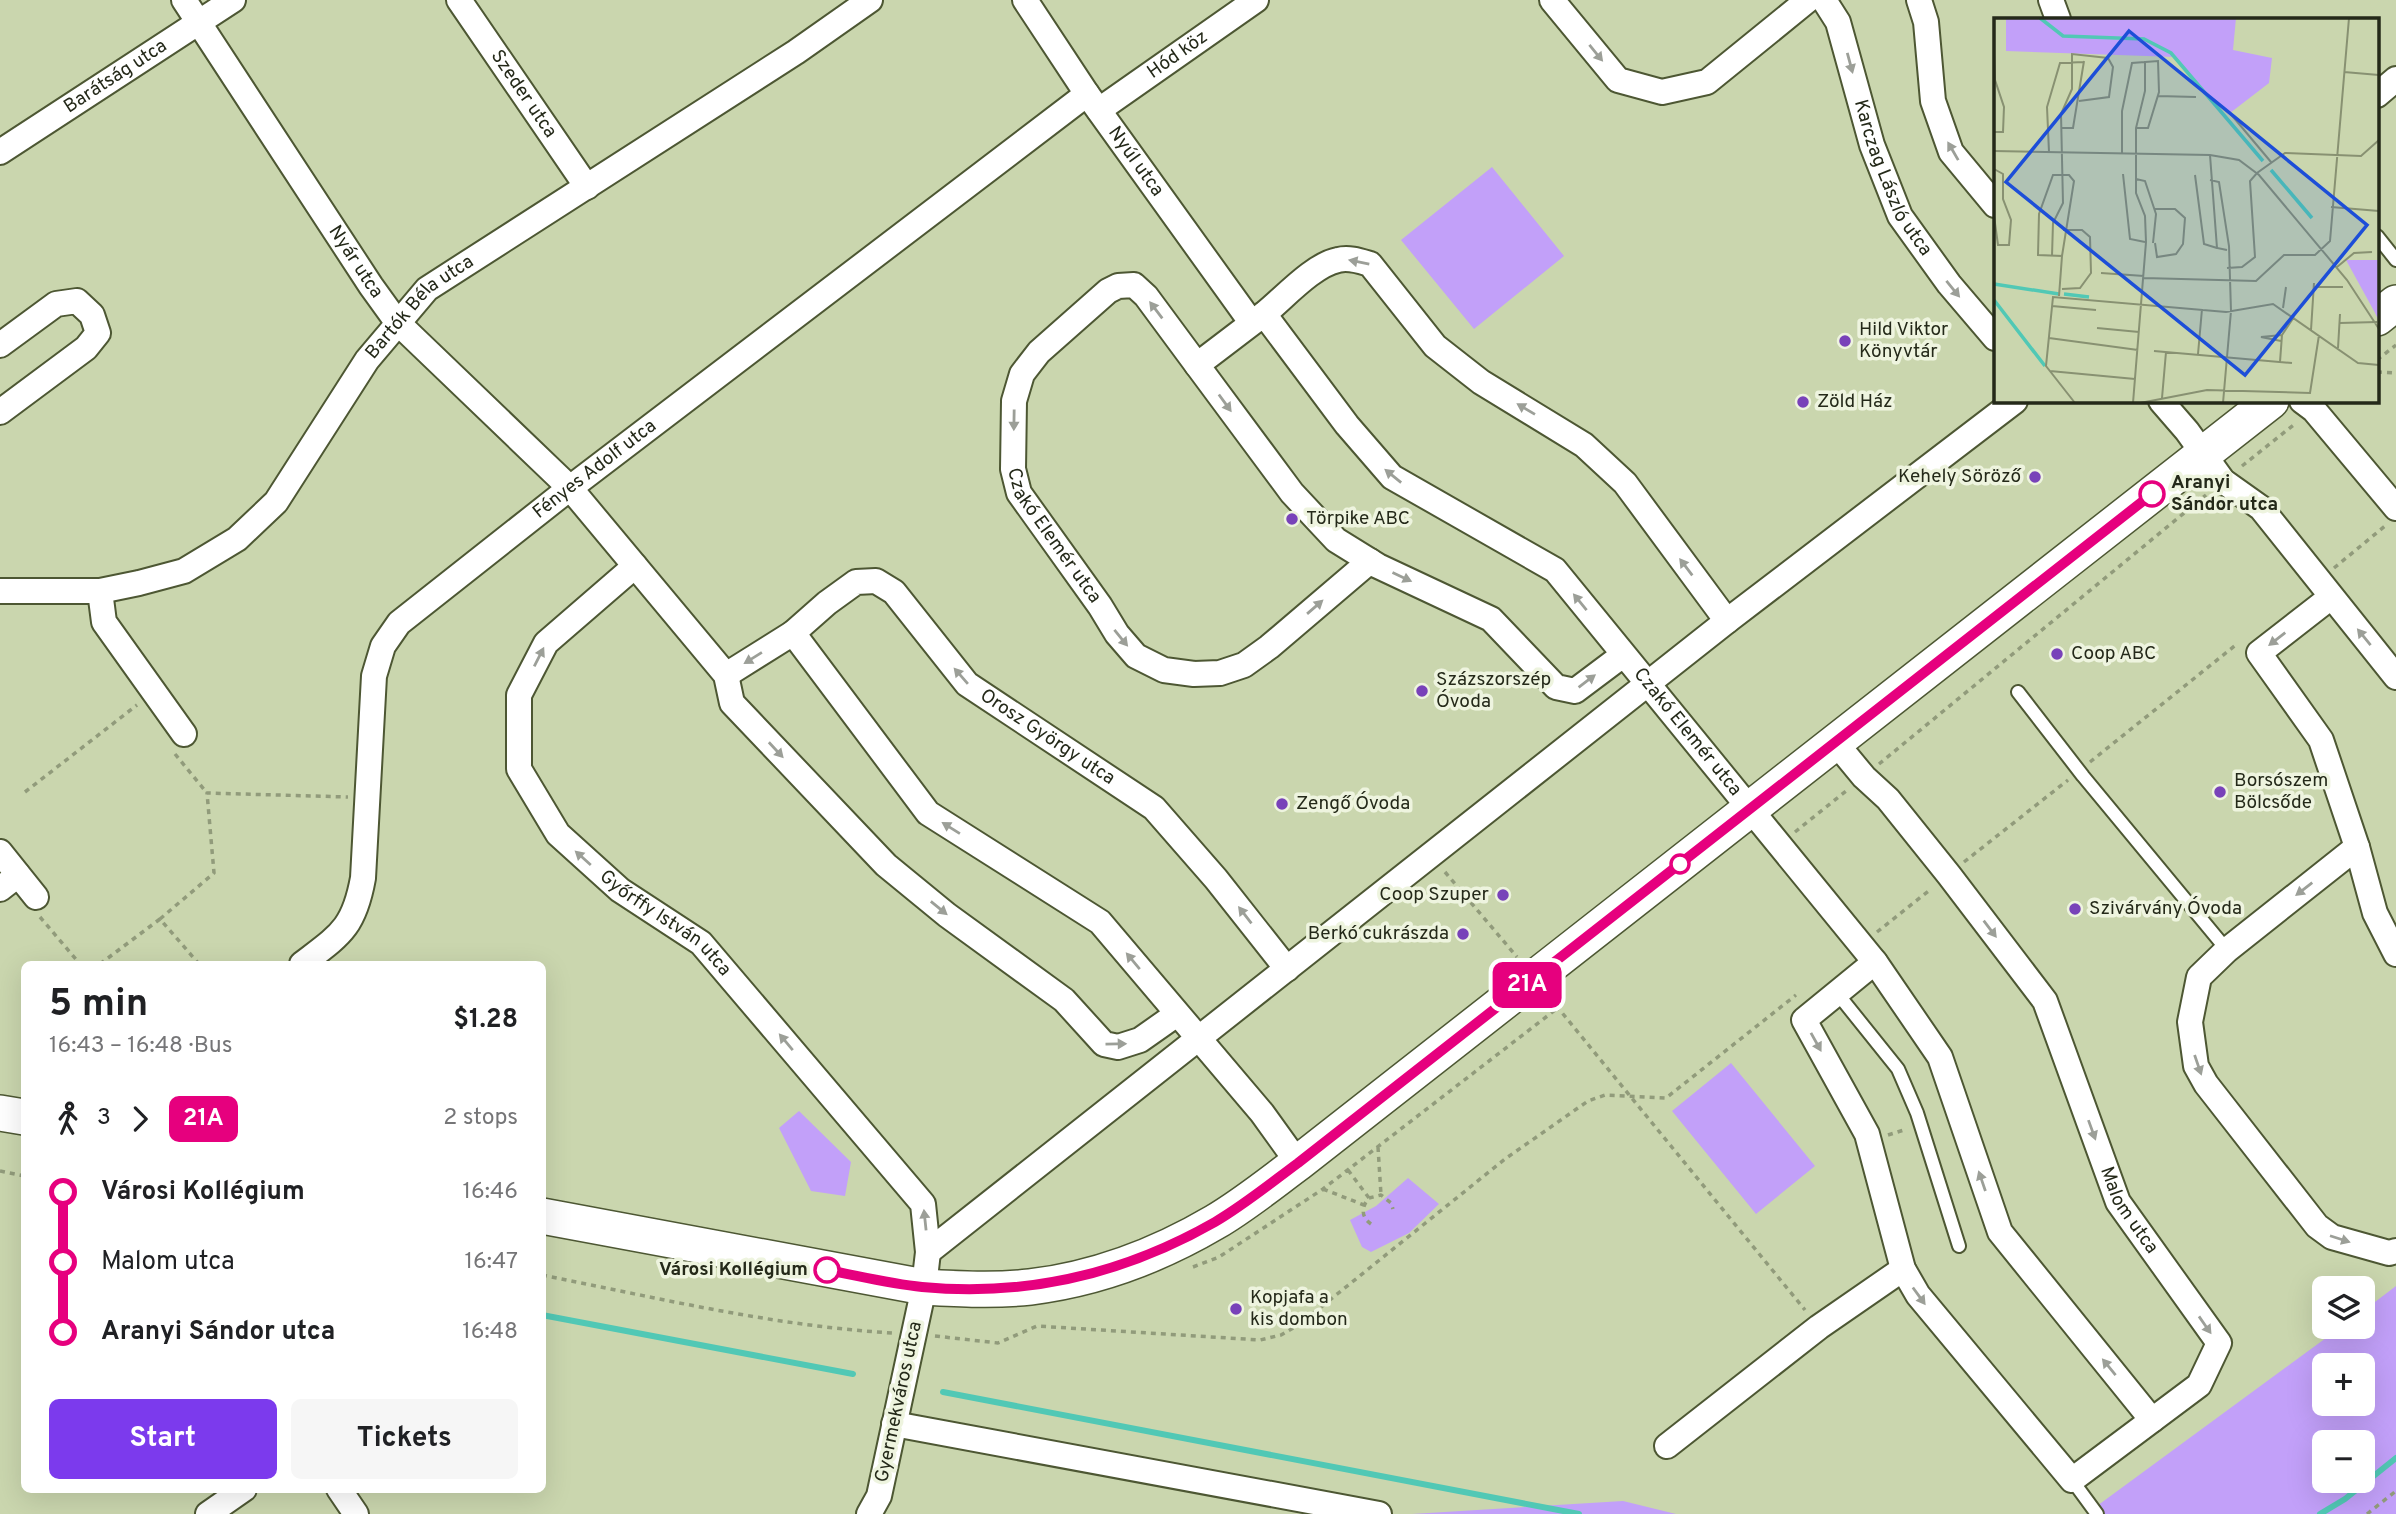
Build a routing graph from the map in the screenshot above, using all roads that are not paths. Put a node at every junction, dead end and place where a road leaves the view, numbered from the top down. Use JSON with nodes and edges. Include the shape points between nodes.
{"nodes":[{"id":1,"x":184,"y":0,"type":"edge"},
{"id":2,"x":233,"y":0,"type":"edge"},
{"id":3,"x":459,"y":0,"type":"edge"},
{"id":4,"x":870,"y":0,"type":"edge"},
{"id":5,"x":1025,"y":0,"type":"edge"},
{"id":6,"x":1256,"y":0,"type":"edge"},
{"id":7,"x":1552,"y":0,"type":"edge"},
{"id":8,"x":1808,"y":0,"type":"edge"},
{"id":9,"x":1824,"y":0,"type":"edge"},
{"id":10,"x":1919,"y":0,"type":"edge"},
{"id":11,"x":2051,"y":0,"type":"edge"},
{"id":12,"x":2058,"y":18,"type":"edge"},
{"id":13,"x":199,"y":22,"type":"junction"},
{"id":14,"x":2396,"y":79,"type":"edge"},
{"id":15,"x":2378,"y":94,"type":"edge"},
{"id":16,"x":1093,"y":102,"type":"junction"},
{"id":17,"x":0,"y":152,"type":"edge"},
{"id":18,"x":587,"y":187,"type":"junction"},
{"id":19,"x":1994,"y":204,"type":"edge"},
{"id":20,"x":2378,"y":237,"type":"edge"},
{"id":21,"x":2396,"y":260,"type":"edge"},
{"id":22,"x":2396,"y":303,"type":"edge"},
{"id":23,"x":2378,"y":317,"type":"edge"},
{"id":24,"x":1257,"y":318,"type":"junction"},
{"id":25,"x":397,"y":322,"type":"junction"},
{"id":26,"x":1994,"y":337,"type":"edge"},
{"id":27,"x":0,"y":345,"type":"edge"},
{"id":28,"x":1197,"y":365,"type":"junction"},
{"id":29,"x":2014,"y":402,"type":"edge"},
{"id":30,"x":2162,"y":402,"type":"edge"},
{"id":31,"x":2270,"y":402,"type":"edge"},
{"id":32,"x":2308,"y":405,"type":"edge"},
{"id":33,"x":0,"y":412,"type":"edge"},
{"id":34,"x":2213,"y":468,"type":"junction"},
{"id":35,"x":570,"y":488,"type":"junction"},
{"id":36,"x":2391,"y":517,"type":"edge"},
{"id":37,"x":1370,"y":561,"type":"junction"},
{"id":38,"x":635,"y":566,"type":"junction"},
{"id":39,"x":2325,"y":589,"type":"junction"},
{"id":40,"x":0,"y":591,"type":"edge"},
{"id":41,"x":100,"y":591,"type":"junction"},
{"id":42,"x":1727,"y":621,"type":"junction"},
{"id":43,"x":793,"y":633,"type":"junction"},
{"id":44,"x":1623,"y":654,"type":"junction"},
{"id":45,"x":726,"y":675,"type":"junction"},
{"id":46,"x":2396,"y":677,"type":"edge"},
{"id":47,"x":1646,"y":684,"type":"junction"},
{"id":48,"x":2018,"y":692,"type":"dead end"},
{"id":49,"x":184,"y":734,"type":"dead end"},
{"id":50,"x":1835,"y":742,"type":"junction"},
{"id":51,"x":1750,"y":810,"type":"junction"},
{"id":52,"x":2357,"y":846,"type":"junction"},
{"id":53,"x":0,"y":852,"type":"edge"},
{"id":54,"x":9,"y":882,"type":"edge"},
{"id":55,"x":36,"y":897,"type":"road end"},
{"id":56,"x":2227,"y":950,"type":"junction"},
{"id":57,"x":1868,"y":953,"type":"junction"},
{"id":58,"x":2396,"y":954,"type":"edge"},
{"id":59,"x":306,"y":961,"type":"edge"},
{"id":60,"x":1287,"y":969,"type":"junction"},
{"id":61,"x":1837,"y":993,"type":"junction"},
{"id":62,"x":1177,"y":1014,"type":"junction"},
{"id":63,"x":1198,"y":1039,"type":"junction"},
{"id":64,"x":0,"y":1113,"type":"edge"},
{"id":65,"x":21,"y":1116,"type":"edge"},
{"id":66,"x":1298,"y":1163,"type":"junction"},
{"id":67,"x":546,"y":1217,"type":"edge"},
{"id":68,"x":1959,"y":1246,"type":"dead end"},
{"id":69,"x":2396,"y":1251,"type":"edge"},
{"id":70,"x":928,"y":1252,"type":"junction"},
{"id":71,"x":1903,"y":1269,"type":"junction"},
{"id":72,"x":924,"y":1287,"type":"junction"},
{"id":73,"x":2152,"y":1420,"type":"junction"},
{"id":74,"x":894,"y":1424,"type":"junction"},
{"id":75,"x":1667,"y":1447,"type":"dead end"},
{"id":76,"x":2072,"y":1480,"type":"junction"},
{"id":77,"x":238,"y":1493,"type":"edge"},
{"id":78,"x":343,"y":1493,"type":"edge"},
{"id":79,"x":208,"y":1514,"type":"edge"},
{"id":80,"x":356,"y":1514,"type":"edge"},
{"id":81,"x":869,"y":1514,"type":"edge"},
{"id":82,"x":1379,"y":1514,"type":"edge"},
{"id":83,"x":2097,"y":1514,"type":"edge"}],
"edges":[{"from":1,"to":13,"type":"street","name":"Nyár utca"},
{"from":2,"to":13,"type":"street","name":"Barátság utca"},
{"from":3,"to":18,"type":"street","name":"Szeder utca"},
{"from":4,"to":18,"type":"street","name":"Bartók Béla utca"},
{"from":5,"to":16,"type":"street","name":"Nyúl utca"},
{"from":6,"to":16,"type":"street","name":"Hód köz"},
{"from":7,"to":8,"type":"street","one_way":true,"via":[[1618,80],[1662,92],[1707,82]]},
{"from":9,"to":26,"type":"street","name":"Karczag László utca","one_way":true,"via":[[1838,22],[1872,145],[1900,216]]},
{"from":19,"to":10,"type":"street","one_way":true,"via":[[1951,152],[1933,101],[1926,22]]},
{"from":11,"to":12,"type":"street"},
{"from":13,"to":17,"type":"street","name":"Barátság utca"},
{"from":13,"to":25,"type":"street","name":"Nyár utca"},
{"from":14,"to":15,"type":"street"},
{"from":16,"to":24,"type":"street","name":"Nyúl utca"},
{"from":16,"to":35,"type":"street","name":"Fényes Adolf utca"},
{"from":18,"to":25,"type":"street","name":"Bartók Béla utca","via":[[427,289]]},
{"from":20,"to":21,"type":"lane"},
{"from":22,"to":23,"type":"street"},
{"from":24,"to":28,"type":"street"},
{"from":42,"to":24,"type":"street","one_way":true,"via":[[1625,483],[1584,444],[1480,382],[1435,346],[1370,264],[1355,259],[1320,267]]},
{"from":44,"to":24,"type":"street","name":"Czakó Elemér utca","one_way":true,"via":[[1555,570],[1392,477]]},
{"from":25,"to":35,"type":"street","name":"Nyár utca"},
{"from":25,"to":41,"type":"street","name":"Bartók Béla utca","via":[[367,360],[276,502],[237,538],[184,571]]},
{"from":27,"to":33,"type":"street","via":[[57,304],[77,301],[92,315],[98,333],[86,348]]},
{"from":28,"to":37,"type":"street","name":"Czakó Elemér utca","one_way":true,"via":[[1292,493],[1336,540]]},
{"from":28,"to":37,"type":"street","name":"Czakó Elemér utca","one_way":true,"via":[[1146,296],[1134,285],[1118,286],[1039,352],[1022,374],[1014,401],[1013,469],[1019,493],[1136,656],[1164,670],[1195,674],[1220,673],[1244,665]]},
{"from":29,"to":42,"type":"street"},
{"from":30,"to":34,"type":"street"},
{"from":31,"to":34,"type":"street"},
{"from":32,"to":36,"type":"street"},
{"from":34,"to":39,"type":"street","via":[[2261,508]]},
{"from":34,"to":50,"type":"street"},
{"from":35,"to":38,"type":"street"},
{"from":35,"to":59,"type":"street","name":"Fényes Adolf utca","via":[[399,623],[383,646],[374,676],[359,903],[333,940]]},
{"from":37,"to":44,"type":"street","name":"Czakó Elemér utca","one_way":true,"via":[[1492,619],[1556,687],[1575,691]]},
{"from":38,"to":45,"type":"street"},
{"from":70,"to":38,"type":"street","name":"Győrffy István utca","one_way":true,"via":[[923,1204],[701,943],[620,890],[558,834],[519,769],[519,695],[546,643]]},
{"from":46,"to":39,"type":"street","one_way":true},
{"from":39,"to":52,"type":"street","one_way":true,"via":[[2259,653],[2321,740]]},
{"from":40,"to":41,"type":"street","name":"Bartók Béla utca"},
{"from":41,"to":49,"type":"street","via":[[104,622]]},
{"from":42,"to":47,"type":"street"},
{"from":43,"to":45,"type":"street","name":"Orosz György utca","one_way":true},
{"from":60,"to":43,"type":"street","name":"Orosz György utca","one_way":true,"via":[[1154,808],[967,684],[894,592],[876,581],[856,582]]},
{"from":62,"to":43,"type":"street","one_way":true,"via":[[1100,922],[928,813]]},
{"from":44,"to":47,"type":"street","name":"Czakó Elemér utca"},
{"from":45,"to":62,"type":"street","one_way":true,"via":[[732,703],[886,865],[1064,1000],[1104,1044],[1118,1047],[1140,1040]]},
{"from":47,"to":51,"type":"street","name":"Czakó Elemér utca"},
{"from":47,"to":60,"type":"street"},
{"from":48,"to":56,"type":"lane"},
{"from":50,"to":51,"type":"street"},
{"from":50,"to":73,"type":"street","name":"Malom utca","one_way":true,"via":[[1949,874],[2045,1002],[2118,1202],[2219,1343],[2199,1385]]},
{"from":51,"to":57,"type":"street"},
{"from":51,"to":66,"type":"street"},
{"from":52,"to":56,"type":"street","one_way":true},
{"from":52,"to":58,"type":"street","via":[[2375,914]]},
{"from":53,"to":54,"type":"street"},
{"from":54,"to":55,"type":"street"},
{"from":56,"to":69,"type":"street","one_way":true,"via":[[2199,976],[2190,1022],[2196,1066],[2206,1084],[2317,1226],[2332,1237]]},
{"from":57,"to":61,"type":"street"},
{"from":73,"to":57,"type":"street","one_way":true,"via":[[2000,1232],[1940,1057]]},
{"from":60,"to":63,"type":"street"},
{"from":61,"to":68,"type":"lane","via":[[1898,1069]]},
{"from":61,"to":71,"type":"street","one_way":true,"via":[[1804,1020],[1867,1134]]},
{"from":62,"to":63,"type":"street"},
{"from":63,"to":66,"type":"street"},
{"from":63,"to":70,"type":"street"},
{"from":64,"to":65,"type":"street"},
{"from":66,"to":72,"type":"street","via":[[1216,1221],[1156,1252],[1092,1275],[1029,1287]]},
{"from":67,"to":72,"type":"street"},
{"from":70,"to":72,"type":"street","name":"Győrffy István utca"},
{"from":71,"to":75,"type":"street","via":[[1819,1327]]},
{"from":71,"to":76,"type":"street","one_way":true,"via":[[1917,1295]]},
{"from":72,"to":74,"type":"street","name":"Gyermekváros utca"},
{"from":73,"to":76,"type":"street","name":"Malom utca"},
{"from":74,"to":81,"type":"street","name":"Gyermekváros utca","via":[[879,1496]]},
{"from":74,"to":82,"type":"street"},
{"from":76,"to":83,"type":"lane"},
{"from":77,"to":79,"type":"street"},
{"from":78,"to":80,"type":"street"}]}
